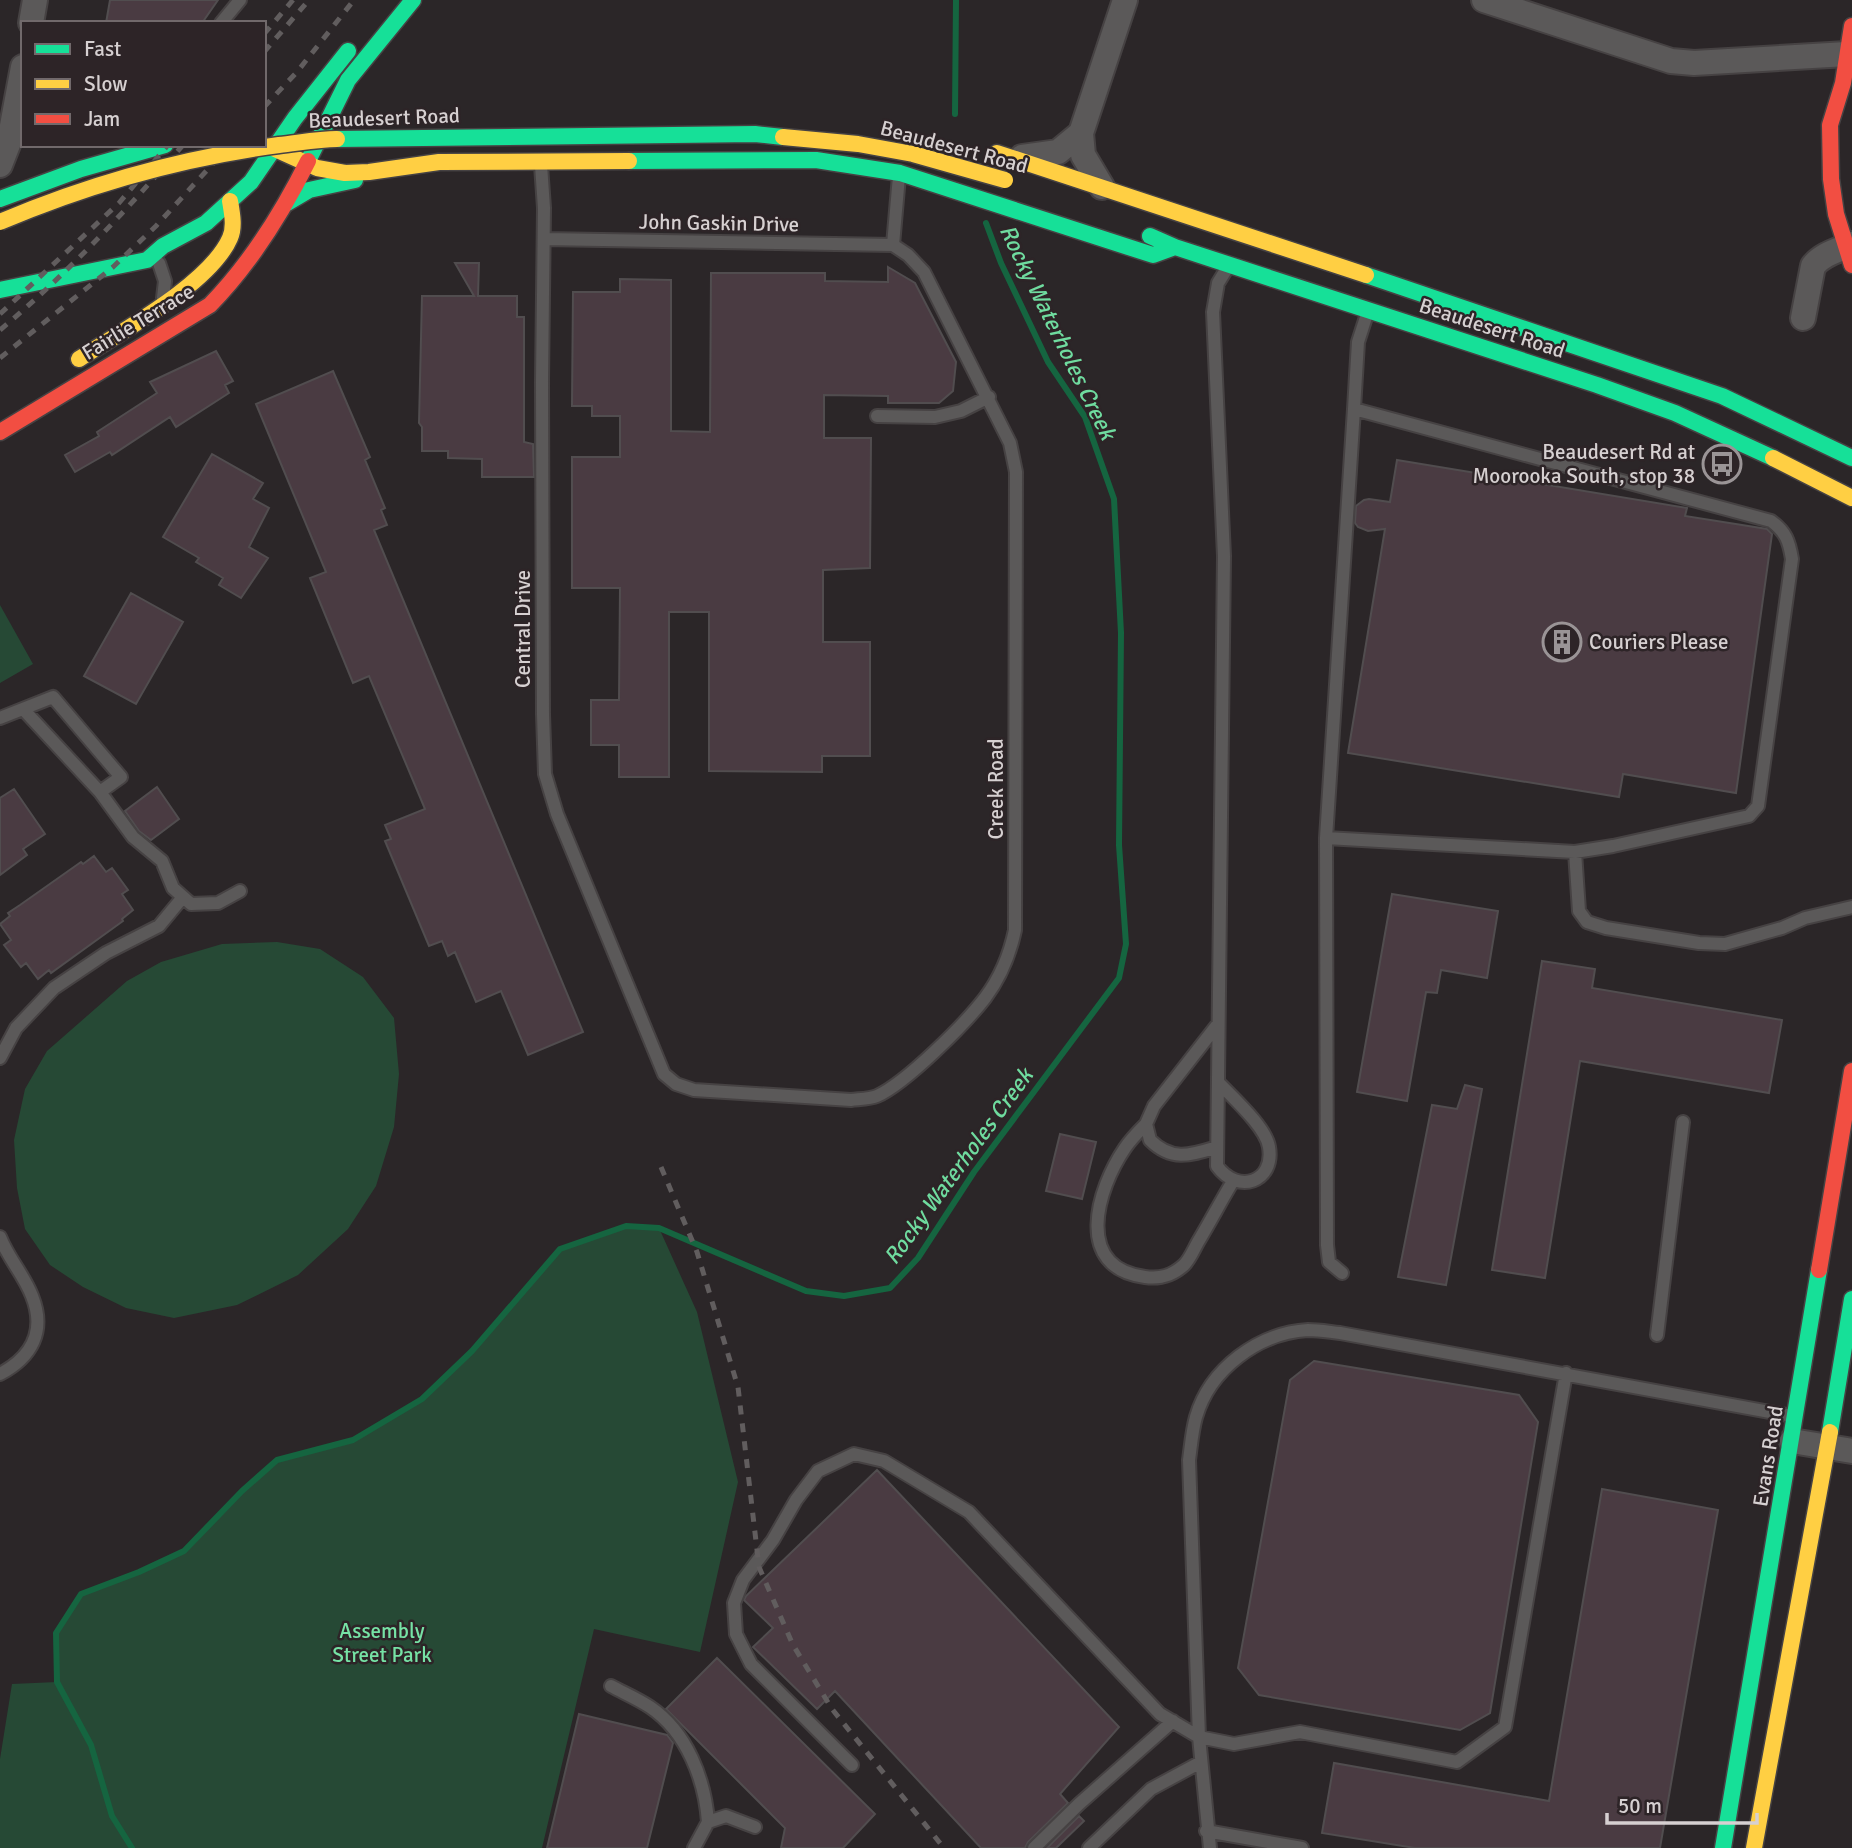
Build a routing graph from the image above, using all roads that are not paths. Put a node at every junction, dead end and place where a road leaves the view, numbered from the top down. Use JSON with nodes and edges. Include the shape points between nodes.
{"nodes":[{"id":1,"x":35,"y":0,"type":"edge"},
{"id":2,"x":240,"y":0,"type":"edge"},
{"id":3,"x":413,"y":0,"type":"edge"},
{"id":4,"x":1125,"y":0,"type":"edge"},
{"id":5,"x":1484,"y":0,"type":"edge"},
{"id":6,"x":31,"y":21,"type":"edge"},
{"id":7,"x":223,"y":21,"type":"edge"},
{"id":8,"x":1852,"y":26,"type":"edge"},
{"id":9,"x":354,"y":43,"type":"dead end"},
{"id":10,"x":1847,"y":54,"type":"junction"},
{"id":11,"x":21,"y":78,"type":"edge"},
{"id":12,"x":1843,"y":83,"type":"junction"},
{"id":13,"x":349,"y":117,"type":"dead end"},
{"id":14,"x":276,"y":124,"type":"dead end"},
{"id":15,"x":1851,"y":124,"type":"edge"},
{"id":16,"x":1081,"y":133,"type":"junction"},
{"id":17,"x":156,"y":147,"type":"edge"},
{"id":18,"x":978,"y":147,"type":"dead end"},
{"id":19,"x":314,"y":148,"type":"junction"},
{"id":20,"x":275,"y":149,"type":"junction"},
{"id":21,"x":541,"y":162,"type":"junction"},
{"id":22,"x":307,"y":164,"type":"junction"},
{"id":23,"x":0,"y":165,"type":"edge"},
{"id":24,"x":1008,"y":169,"type":"junction"},
{"id":25,"x":369,"y":172,"type":"junction"},
{"id":26,"x":900,"y":173,"type":"junction"},
{"id":27,"x":1101,"y":187,"type":"junction"},
{"id":28,"x":0,"y":198,"type":"edge"},
{"id":29,"x":230,"y":201,"type":"junction"},
{"id":30,"x":287,"y":203,"type":"junction"},
{"id":31,"x":0,"y":222,"type":"edge"},
{"id":32,"x":1138,"y":230,"type":"dead end"},
{"id":33,"x":544,"y":239,"type":"junction"},
{"id":34,"x":893,"y":245,"type":"junction"},
{"id":35,"x":1175,"y":247,"type":"junction"},
{"id":36,"x":1850,"y":252,"type":"edge"},
{"id":37,"x":153,"y":261,"type":"junction"},
{"id":38,"x":1230,"y":264,"type":"junction"},
{"id":39,"x":207,"y":268,"type":"junction"},
{"id":40,"x":234,"y":279,"type":"junction"},
{"id":41,"x":0,"y":290,"type":"edge"},
{"id":42,"x":161,"y":305,"type":"junction"},
{"id":43,"x":1368,"y":309,"type":"junction"},
{"id":44,"x":1803,"y":318,"type":"dead end"},
{"id":45,"x":60,"y":371,"type":"dead end"},
{"id":46,"x":989,"y":397,"type":"junction"},
{"id":47,"x":1354,"y":409,"type":"junction"},
{"id":48,"x":877,"y":416,"type":"dead end"},
{"id":49,"x":0,"y":432,"type":"edge"},
{"id":50,"x":1852,"y":444,"type":"edge"},
{"id":51,"x":1831,"y":447,"type":"junction"},
{"id":52,"x":1852,"y":458,"type":"edge"},
{"id":53,"x":1852,"y":498,"type":"edge"},
{"id":54,"x":23,"y":709,"type":"junction"},
{"id":55,"x":0,"y":718,"type":"edge"},
{"id":56,"x":100,"y":792,"type":"junction"},
{"id":57,"x":1326,"y":838,"type":"junction"},
{"id":58,"x":1575,"y":852,"type":"junction"},
{"id":59,"x":240,"y":891,"type":"dead end"},
{"id":60,"x":183,"y":897,"type":"junction"},
{"id":61,"x":1852,"y":907,"type":"edge"},
{"id":62,"x":1219,"y":1024,"type":"junction"},
{"id":63,"x":0,"y":1058,"type":"edge"},
{"id":64,"x":1852,"y":1071,"type":"edge"},
{"id":65,"x":664,"y":1074,"type":"joint"},
{"id":66,"x":1218,"y":1082,"type":"junction"},
{"id":67,"x":1682,"y":1122,"type":"dead end"},
{"id":68,"x":1146,"y":1124,"type":"junction"},
{"id":69,"x":1217,"y":1147,"type":"junction"},
{"id":70,"x":1233,"y":1181,"type":"junction"},
{"id":71,"x":0,"y":1237,"type":"edge"},
{"id":72,"x":1342,"y":1273,"type":"dead end"},
{"id":73,"x":1852,"y":1299,"type":"edge"},
{"id":74,"x":1657,"y":1335,"type":"dead end"},
{"id":75,"x":1566,"y":1373,"type":"junction"},
{"id":76,"x":0,"y":1374,"type":"edge"},
{"id":77,"x":1794,"y":1429,"type":"junction"},
{"id":78,"x":1840,"y":1449,"type":"edge"},
{"id":79,"x":611,"y":1686,"type":"dead end"},
{"id":80,"x":1173,"y":1721,"type":"junction"},
{"id":81,"x":1199,"y":1737,"type":"junction"},
{"id":82,"x":1201,"y":1762,"type":"junction"},
{"id":83,"x":852,"y":1765,"type":"dead end"},
{"id":84,"x":708,"y":1822,"type":"junction"},
{"id":85,"x":755,"y":1827,"type":"dead end"},
{"id":86,"x":1206,"y":1831,"type":"junction"},
{"id":87,"x":694,"y":1848,"type":"edge"},
{"id":88,"x":1034,"y":1848,"type":"edge"},
{"id":89,"x":1089,"y":1848,"type":"edge"},
{"id":90,"x":1210,"y":1848,"type":"edge"},
{"id":91,"x":1302,"y":1848,"type":"edge"},
{"id":92,"x":1723,"y":1848,"type":"edge"},
{"id":93,"x":1754,"y":1848,"type":"edge"}],
"edges":[{"from":1,"to":6,"type":"street"},
{"from":2,"to":7,"type":"lane"},
{"from":3,"to":19,"type":"main road","name":"Fairlie Terrace","via":[[348,80]]},
{"from":4,"to":16,"type":"street"},
{"from":5,"to":10,"type":"street","via":[[1671,61]]},
{"from":8,"to":10,"type":"main road"},
{"from":9,"to":20,"type":"main road"},
{"from":10,"to":12,"type":"main road"},
{"from":11,"to":23,"type":"street"},
{"from":12,"to":15,"type":"main road"},
{"from":12,"to":36,"type":"main road","via":[[1830,125],[1831,179],[1836,214]]},
{"from":13,"to":14,"type":"main road","name":"Beaudesert Road"},
{"from":16,"to":24,"type":"street","via":[[1058,152],[1041,152]]},
{"from":16,"to":27,"type":"street","via":[[1083,155]]},
{"from":17,"to":28,"type":"main road","via":[[53,177]]},
{"from":18,"to":24,"type":"main road","name":"Beaudesert Road"},
{"from":19,"to":20,"type":"main road"},
{"from":19,"to":21,"type":"main road","via":[[346,153],[527,150]]},
{"from":19,"to":22,"type":"main road","name":"Fairlie Terrace"},
{"from":20,"to":22,"type":"main road"},
{"from":20,"to":29,"type":"main road"},
{"from":21,"to":25,"type":"main road","via":[[439,162]]},
{"from":21,"to":26,"type":"main road","via":[[816,160]]},
{"from":21,"to":33,"type":"lane","name":"Central Drive"},
{"from":22,"to":25,"type":"main road","via":[[334,172]]},
{"from":22,"to":30,"type":"main road","name":"Fairlie Terrace"},
{"from":24,"to":27,"type":"main road","name":"Beaudesert Road"},
{"from":24,"to":31,"type":"main road","name":"Beaudesert Road","bridge":true,"via":[[858,144],[755,134],[329,139],[235,151],[137,174],[54,199]]},
{"from":25,"to":30,"type":"main road","via":[[309,190]]},
{"from":26,"to":34,"type":"lane"},
{"from":26,"to":35,"type":"main road","via":[[1153,255]]},
{"from":27,"to":51,"type":"main road","name":"Beaudesert Road","via":[[1710,391]]},
{"from":29,"to":37,"type":"main road","via":[[206,223],[163,246]]},
{"from":29,"to":39,"type":"main road","name":"Fairlie Terrace","via":[[231,237]]},
{"from":30,"to":40,"type":"main road","name":"Fairlie Terrace"},
{"from":32,"to":35,"type":"main road","name":"Beaudesert Road"},
{"from":33,"to":34,"type":"lane","name":"John Gaskin Drive"},
{"from":33,"to":65,"type":"lane","name":"Central Drive","via":[[545,774],[557,814]]},
{"from":34,"to":46,"type":"lane","name":"Creek Road","via":[[924,272]]},
{"from":35,"to":38,"type":"main road","name":"Beaudesert Road"},
{"from":36,"to":44,"type":"street","via":[[1817,260]]},
{"from":37,"to":39,"type":"main road"},
{"from":37,"to":41,"type":"main road"},
{"from":37,"to":42,"type":"lane","via":[[165,282]]},
{"from":38,"to":43,"type":"main road","name":"Beaudesert Road"},
{"from":38,"to":62,"type":"lane","via":[[1218,283],[1213,312],[1224,556]]},
{"from":39,"to":40,"type":"main road"},
{"from":39,"to":42,"type":"main road","name":"Fairlie Terrace"},
{"from":40,"to":49,"type":"main road","name":"Fairlie Terrace","via":[[210,305]]},
{"from":42,"to":45,"type":"main road","name":"Fairlie Terrace"},
{"from":43,"to":47,"type":"lane","via":[[1358,342]]},
{"from":43,"to":53,"type":"main road","name":"Beaudesert Road","via":[[1675,413]]},
{"from":46,"to":48,"type":"lane","via":[[961,411],[935,416]]},
{"from":46,"to":65,"type":"lane","name":"Creek Road","via":[[1010,443],[1016,472],[1016,930],[1003,969],[985,998],[943,1042],[904,1079],[876,1097],[851,1100],[694,1090]]},
{"from":47,"to":57,"type":"lane"},
{"from":47,"to":58,"type":"lane","via":[[1770,521],[1788,537],[1792,559],[1758,806],[1749,816],[1734,821]]},
{"from":50,"to":51,"type":"main road"},
{"from":51,"to":52,"type":"main road","name":"Beaudesert Road"},
{"from":54,"to":55,"type":"lane"},
{"from":54,"to":56,"type":"lane"},
{"from":54,"to":56,"type":"lane","via":[[53,697],[121,777]]},
{"from":56,"to":60,"type":"lane","via":[[133,837],[162,861],[173,888]]},
{"from":57,"to":58,"type":"lane"},
{"from":57,"to":72,"type":"lane","via":[[1327,1245],[1329,1262]]},
{"from":58,"to":61,"type":"lane","via":[[1578,911],[1587,922],[1606,928],[1725,944]]},
{"from":59,"to":60,"type":"lane","via":[[218,903],[191,904]]},
{"from":60,"to":63,"type":"lane","via":[[159,926],[106,953],[54,988],[16,1028]]},
{"from":62,"to":66,"type":"lane"},
{"from":62,"to":68,"type":"lane","via":[[1154,1106]]},
{"from":64,"to":77,"type":"main road","name":"Evans Road"},
{"from":66,"to":69,"type":"lane"},
{"from":66,"to":70,"type":"lane","via":[[1269,1145],[1265,1171],[1254,1181]]},
{"from":67,"to":74,"type":"lane"},
{"from":68,"to":69,"type":"lane","via":[[1150,1140],[1168,1153],[1189,1156]]},
{"from":68,"to":70,"type":"lane","via":[[1125,1146],[1107,1180],[1097,1215],[1098,1238],[1115,1268],[1131,1275],[1168,1277],[1186,1264]]},
{"from":69,"to":70,"type":"lane","via":[[1217,1166]]},
{"from":71,"to":76,"type":"lane","via":[[32,1296],[37,1338],[26,1356]]},
{"from":73,"to":78,"type":"main road"},
{"from":75,"to":77,"type":"lane"},
{"from":75,"to":81,"type":"lane","via":[[1505,1727],[1457,1762],[1300,1732],[1234,1745]]},
{"from":75,"to":81,"type":"lane","via":[[1307,1330],[1272,1338],[1237,1356],[1212,1384],[1196,1417],[1189,1460]]},
{"from":77,"to":78,"type":"street"},
{"from":77,"to":92,"type":"main road","name":"Evans Road"},
{"from":78,"to":93,"type":"main road"},
{"from":79,"to":84,"type":"lane","via":[[649,1707],[680,1737],[695,1767]]},
{"from":80,"to":81,"type":"lane"},
{"from":80,"to":83,"type":"lane","via":[[1160,1714],[969,1512],[884,1461],[854,1454],[818,1471],[743,1580],[734,1603],[736,1634],[751,1664]]},
{"from":80,"to":88,"type":"lane"},
{"from":81,"to":82,"type":"lane"},
{"from":82,"to":86,"type":"lane"},
{"from":82,"to":89,"type":"lane","via":[[1151,1789]]},
{"from":84,"to":85,"type":"lane","via":[[726,1816]]},
{"from":84,"to":87,"type":"lane"},
{"from":86,"to":90,"type":"lane"},
{"from":86,"to":91,"type":"lane"}]}
